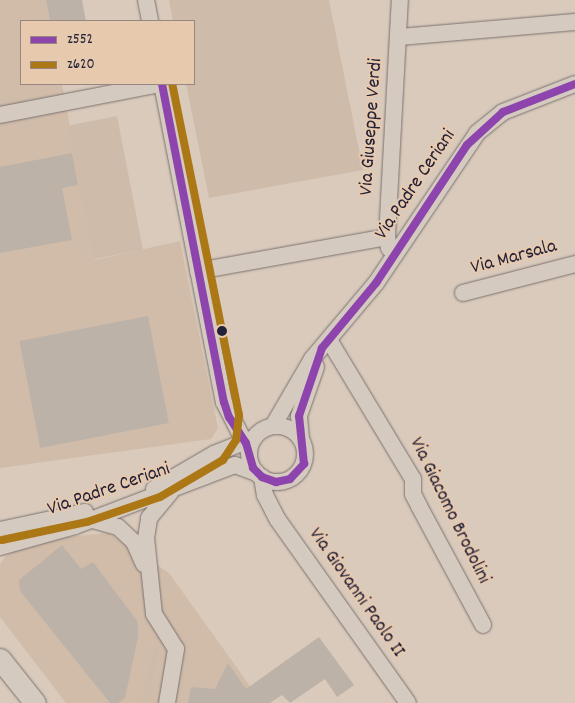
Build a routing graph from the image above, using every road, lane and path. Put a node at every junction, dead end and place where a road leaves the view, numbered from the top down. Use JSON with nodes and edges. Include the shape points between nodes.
{"nodes":[{"id":1,"x":146,"y":0,"type":"edge"},
{"id":2,"x":400,"y":0,"type":"edge"},
{"id":3,"x":150,"y":20,"type":"edge"},
{"id":4,"x":575,"y":22,"type":"edge"},
{"id":5,"x":399,"y":37,"type":"junction"},
{"id":6,"x":575,"y":84,"type":"edge"},
{"id":7,"x":156,"y":85,"type":"edge"},
{"id":8,"x":161,"y":85,"type":"edge"},
{"id":9,"x":0,"y":115,"type":"edge"},
{"id":10,"x":387,"y":237,"type":"junction"},
{"id":11,"x":395,"y":254,"type":"junction"},
{"id":12,"x":575,"y":264,"type":"edge"},
{"id":13,"x":198,"y":270,"type":"junction"},
{"id":14,"x":463,"y":294,"type":"dead end"},
{"id":15,"x":326,"y":344,"type":"junction"},
{"id":16,"x":228,"y":415,"type":"junction"},
{"id":17,"x":256,"y":438,"type":"junction"},
{"id":18,"x":301,"y":439,"type":"junction"},
{"id":19,"x":218,"y":452,"type":"junction"},
{"id":20,"x":260,"y":475,"type":"junction"},
{"id":21,"x":283,"y":482,"type":"junction"},
{"id":22,"x":170,"y":492,"type":"junction"},
{"id":23,"x":271,"y":507,"type":"junction"},
{"id":24,"x":92,"y":520,"type":"junction"},
{"id":25,"x":0,"y":530,"type":"edge"},
{"id":26,"x":0,"y":547,"type":"edge"},
{"id":27,"x":151,"y":580,"type":"junction"},
{"id":28,"x":483,"y":625,"type":"dead end"},
{"id":29,"x":1,"y":660,"type":"edge"},
{"id":30,"x":35,"y":703,"type":"edge"},
{"id":31,"x":167,"y":703,"type":"edge"},
{"id":32,"x":408,"y":703,"type":"edge"}],
"edges":[{"from":1,"to":3,"type":"street"},
{"from":2,"to":5,"type":"street","name":"Via Giuseppe Verdi"},
{"from":4,"to":5,"type":"street"},
{"from":5,"to":10,"type":"street","name":"Via Giuseppe Verdi"},
{"from":6,"to":11,"type":"street","name":"Via Padre Ceriani","via":[[503,112],[477,133]]},
{"from":7,"to":9,"type":"street"},
{"from":8,"to":13,"type":"street"},
{"from":10,"to":11,"type":"street","name":"Via Giuseppe Verdi","via":[[389,248]]},
{"from":10,"to":13,"type":"street"},
{"from":11,"to":15,"type":"street","name":"Via Padre Ceriani"},
{"from":12,"to":14,"type":"street","name":"Via Marsala"},
{"from":13,"to":16,"type":"street"},
{"from":15,"to":17,"type":"street","name":"Via Padre Ceriani"},
{"from":15,"to":18,"type":"street","name":"Via Padre Ceriani","via":[[299,416]]},
{"from":15,"to":28,"type":"street","name":"Via Giacomo Brodolini","via":[[413,479],[419,506]]},
{"from":16,"to":17,"type":"street"},
{"from":16,"to":19,"type":"street","via":[[227,436]]},
{"from":17,"to":18,"type":"street","via":[[289,428]]},
{"from":17,"to":19,"type":"street","name":"Via Padre Ceriani"},
{"from":17,"to":20,"type":"street","via":[[251,463]]},
{"from":18,"to":21,"type":"street","via":[[305,451],[304,464],[296,475]]},
{"from":19,"to":25,"type":"street","name":"Via Padre Ceriani","via":[[156,488],[86,512]]},
{"from":20,"to":21,"type":"street"},
{"from":20,"to":22,"type":"street","name":"Via Padre Ceriani","via":[[236,465]]},
{"from":20,"to":23,"type":"street","name":"Via Giovanni Paolo II"},
{"from":21,"to":23,"type":"street"},
{"from":22,"to":24,"type":"street","name":"Via Padre Ceriani"},
{"from":22,"to":27,"type":"street","via":[[149,518],[146,538]]},
{"from":23,"to":32,"type":"street","name":"Via Giovanni Paolo II"},
{"from":24,"to":26,"type":"street","name":"Via Padre Ceriani"},
{"from":24,"to":27,"type":"street","via":[[118,527],[134,542]]},
{"from":27,"to":31,"type":"street","via":[[154,614],[176,650]]},
{"from":29,"to":30,"type":"main road"}]}
